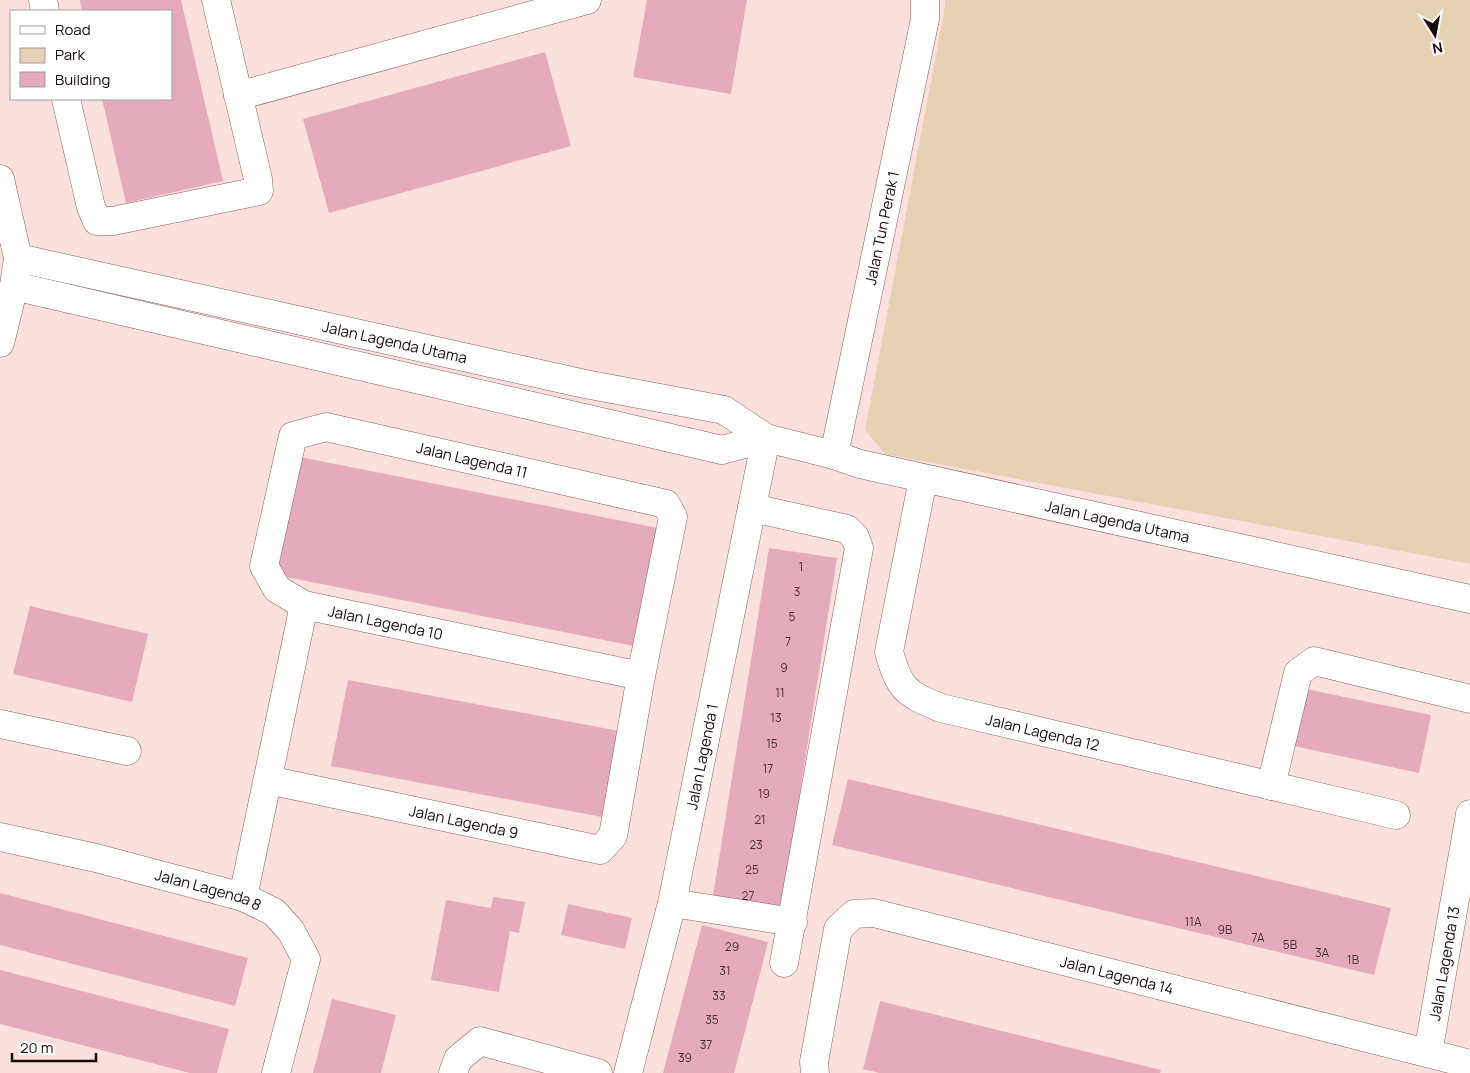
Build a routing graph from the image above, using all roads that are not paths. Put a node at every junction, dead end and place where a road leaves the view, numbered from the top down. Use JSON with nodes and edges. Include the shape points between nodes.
{"nodes":[{"id":1,"x":216,"y":0,"type":"edge"},
{"id":2,"x":587,"y":0,"type":"edge"},
{"id":3,"x":925,"y":0,"type":"edge"},
{"id":4,"x":238,"y":96,"type":"junction"},
{"id":5,"x":66,"y":100,"type":"edge"},
{"id":6,"x":2,"y":191,"type":"edge"},
{"id":7,"x":18,"y":258,"type":"junction"},
{"id":8,"x":14,"y":286,"type":"junction"},
{"id":9,"x":0,"y":344,"type":"edge"},
{"id":10,"x":766,"y":438,"type":"junction"},
{"id":11,"x":834,"y":455,"type":"junction"},
{"id":12,"x":923,"y":479,"type":"junction"},
{"id":13,"x":752,"y":508,"type":"junction"},
{"id":14,"x":1470,"y":599,"type":"edge"},
{"id":15,"x":304,"y":605,"type":"junction"},
{"id":16,"x":641,"y":676,"type":"junction"},
{"id":17,"x":1470,"y":699,"type":"edge"},
{"id":18,"x":0,"y":724,"type":"edge"},
{"id":19,"x":127,"y":751,"type":"dead end"},
{"id":20,"x":268,"y":780,"type":"junction"},
{"id":21,"x":1271,"y":786,"type":"junction"},
{"id":22,"x":1470,"y":814,"type":"edge"},
{"id":23,"x":1396,"y":815,"type":"dead end"},
{"id":24,"x":0,"y":837,"type":"edge"},
{"id":25,"x":243,"y":897,"type":"junction"},
{"id":26,"x":672,"y":903,"type":"junction"},
{"id":27,"x":792,"y":922,"type":"junction"},
{"id":28,"x":784,"y":963,"type":"dead end"},
{"id":29,"x":1428,"y":1053,"type":"junction"},
{"id":30,"x":1470,"y":1064,"type":"edge"},
{"id":31,"x":276,"y":1073,"type":"edge"},
{"id":32,"x":453,"y":1073,"type":"edge"},
{"id":33,"x":598,"y":1073,"type":"edge"},
{"id":34,"x":628,"y":1073,"type":"edge"},
{"id":35,"x":815,"y":1073,"type":"edge"}],
"edges":[{"from":1,"to":4,"type":"street"},
{"from":2,"to":4,"type":"street"},
{"from":3,"to":11,"type":"street","name":"Jalan Tun Perak 1","via":[[925,19]]},
{"from":4,"to":5,"type":"street","via":[[259,191],[113,221],[97,221],[91,207]]},
{"from":6,"to":7,"type":"street"},
{"from":7,"to":8,"type":"street"},
{"from":7,"to":10,"type":"street","name":"Jalan Lagenda Utama","via":[[585,384],[724,410]]},
{"from":8,"to":9,"type":"street"},
{"from":8,"to":10,"type":"street","name":"Jalan Lagenda Utama","via":[[722,450]]},
{"from":10,"to":11,"type":"street","name":"Jalan Lagenda Utama"},
{"from":10,"to":13,"type":"street","name":"Jalan Lagenda 1"},
{"from":11,"to":12,"type":"street","name":"Jalan Lagenda Utama"},
{"from":12,"to":14,"type":"street","name":"Jalan Lagenda Utama"},
{"from":12,"to":21,"type":"street","name":"Jalan Lagenda 12","via":[[889,652],[896,677],[912,696],[941,708]]},
{"from":13,"to":26,"type":"street","name":"Jalan Lagenda 1"},
{"from":13,"to":27,"type":"street","via":[[847,529],[859,548]]},
{"from":15,"to":16,"type":"street","name":"Jalan Lagenda 10"},
{"from":15,"to":16,"type":"street","name":"Jalan Lagenda 11","via":[[277,589],[264,566],[292,436],[326,427],[666,504],[673,517]]},
{"from":15,"to":20,"type":"street"},
{"from":16,"to":20,"type":"street","name":"Jalan Lagenda 9","via":[[613,836],[600,850]]},
{"from":17,"to":21,"type":"street","via":[[1314,661],[1298,673]]},
{"from":18,"to":19,"type":"street"},
{"from":20,"to":25,"type":"street"},
{"from":21,"to":23,"type":"street","name":"Jalan Lagenda 12"},
{"from":22,"to":29,"type":"street","name":"Jalan Lagenda 13"},
{"from":24,"to":25,"type":"street","name":"Jalan Lagenda 8","via":[[96,858]]},
{"from":25,"to":31,"type":"street","name":"Jalan Lagenda 8","via":[[274,912],[291,931],[306,959]]},
{"from":26,"to":27,"type":"street"},
{"from":26,"to":34,"type":"street","name":"Jalan Lagenda 1"},
{"from":27,"to":28,"type":"street"},
{"from":29,"to":30,"type":"street","name":"Jalan Lagenda 14"},
{"from":29,"to":35,"type":"street","name":"Jalan Lagenda 14","via":[[874,913],[854,914],[838,929],[814,1062]]},
{"from":32,"to":33,"type":"street","via":[[458,1059],[480,1041]]}]}
